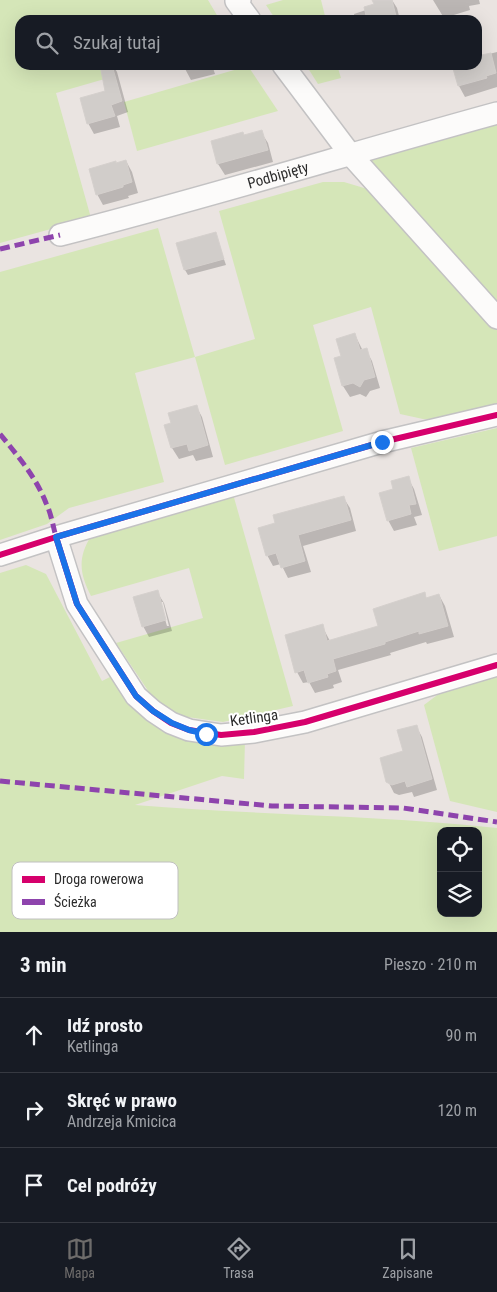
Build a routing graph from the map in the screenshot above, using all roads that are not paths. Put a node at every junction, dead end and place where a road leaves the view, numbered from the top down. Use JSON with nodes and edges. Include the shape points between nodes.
{"nodes":[{"id":1,"x":240,"y":0,"type":"edge"},
{"id":2,"x":246,"y":15,"type":"edge"},
{"id":3,"x":287,"y":70,"type":"edge"},
{"id":4,"x":497,"y":113,"type":"edge"},
{"id":5,"x":350,"y":154,"type":"junction"},
{"id":6,"x":60,"y":236,"type":"dead end"},
{"id":7,"x":497,"y":318,"type":"edge"},
{"id":8,"x":497,"y":416,"type":"edge"},
{"id":9,"x":56,"y":537,"type":"junction"},
{"id":10,"x":0,"y":555,"type":"edge"},
{"id":11,"x":497,"y":664,"type":"edge"}],
"edges":[{"from":1,"to":2,"type":"street","via":[[236,1]]},
{"from":3,"to":5,"type":"street"},
{"from":4,"to":5,"type":"street","name":"Podbipięty"},
{"from":5,"to":6,"type":"street","name":"Podbipięty"},
{"from":5,"to":7,"type":"street"},
{"from":8,"to":9,"type":"street","via":[[382,442]]},
{"from":9,"to":10,"type":"street"},
{"from":9,"to":11,"type":"street","name":"Ketlinga","via":[[77,604],[136,696],[153,711],[189,730],[221,735],[305,722]]}]}
